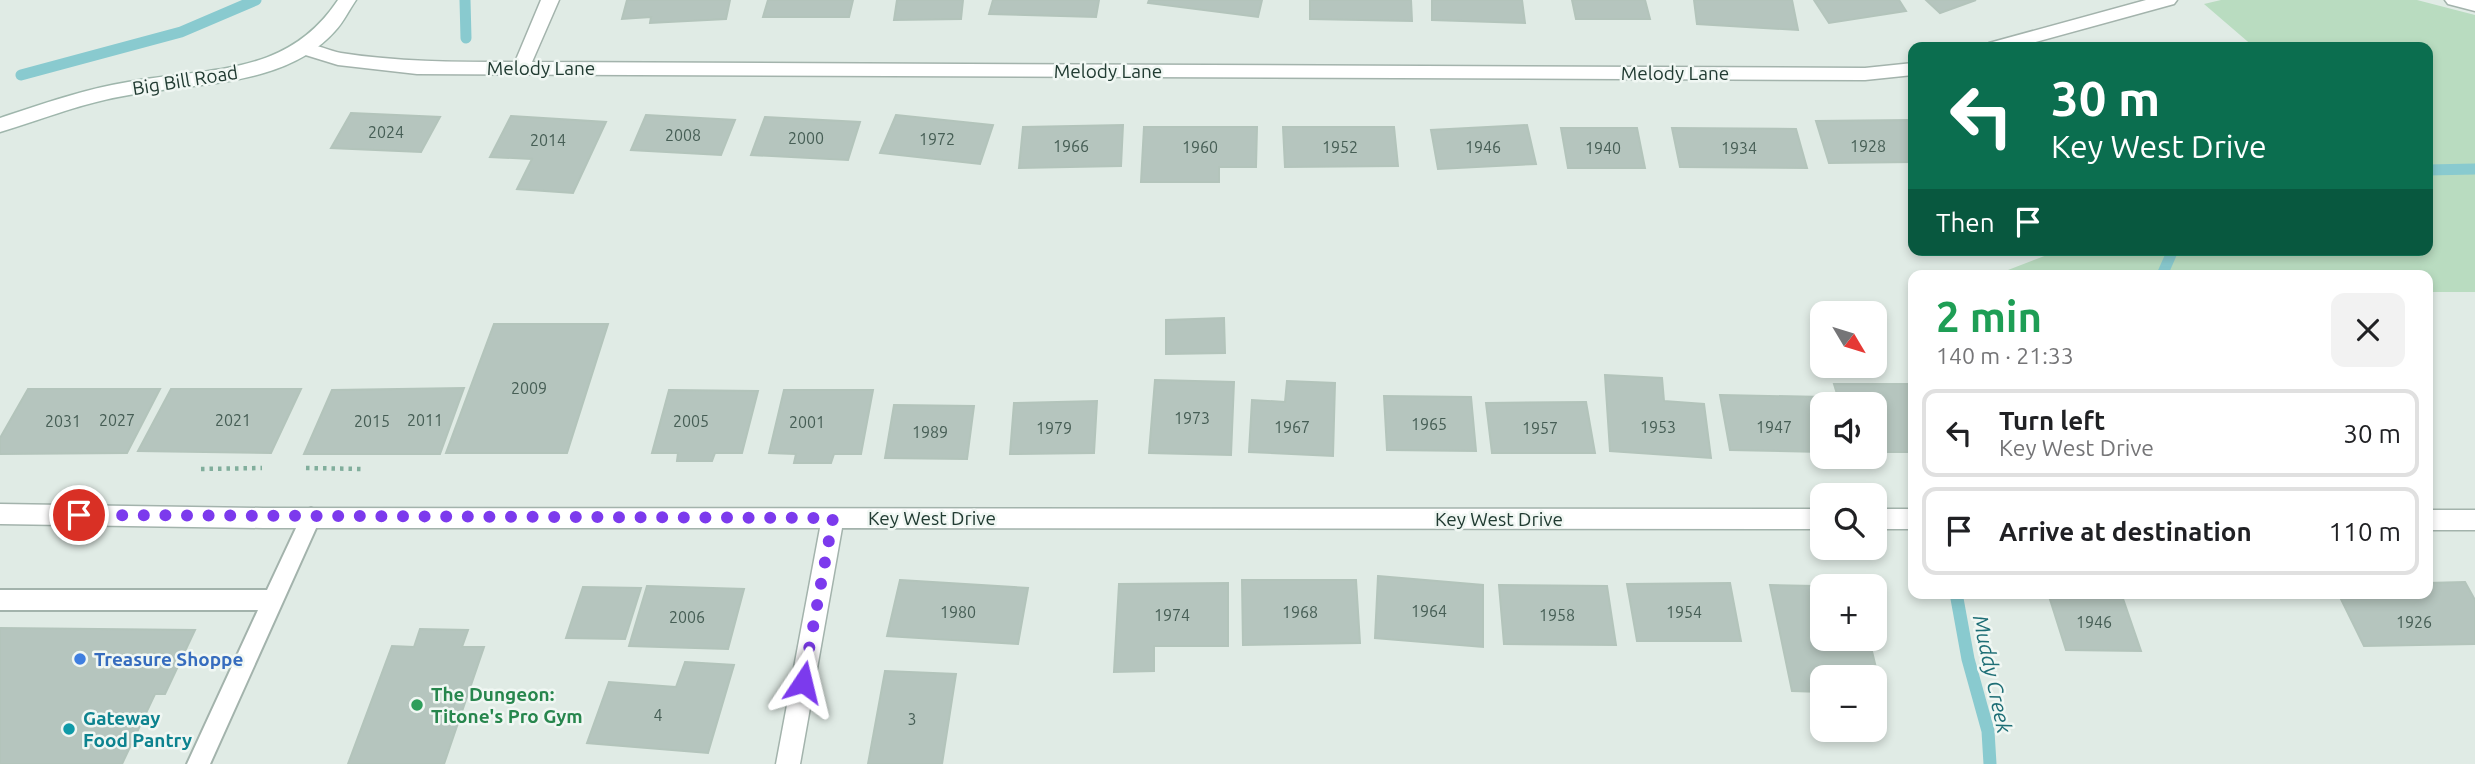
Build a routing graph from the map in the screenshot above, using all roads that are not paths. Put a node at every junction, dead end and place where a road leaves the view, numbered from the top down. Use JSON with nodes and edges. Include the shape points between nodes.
{"nodes":[{"id":1,"x":347,"y":0,"type":"edge"},
{"id":2,"x":550,"y":0,"type":"edge"},
{"id":3,"x":2168,"y":0,"type":"edge"},
{"id":4,"x":2455,"y":0,"type":"edge"},
{"id":5,"x":2475,"y":5,"type":"edge"},
{"id":6,"x":2013,"y":42,"type":"edge"},
{"id":7,"x":305,"y":49,"type":"junction"},
{"id":8,"x":521,"y":68,"type":"junction"},
{"id":9,"x":1908,"y":70,"type":"edge"},
{"id":10,"x":0,"y":125,"type":"edge"},
{"id":11,"x":0,"y":514,"type":"edge"},
{"id":12,"x":311,"y":517,"type":"junction"},
{"id":13,"x":833,"y":518,"type":"junction"},
{"id":14,"x":1810,"y":519,"type":"edge"},
{"id":15,"x":1887,"y":519,"type":"edge"},
{"id":16,"x":1908,"y":519,"type":"edge"},
{"id":17,"x":2433,"y":520,"type":"edge"},
{"id":18,"x":2475,"y":520,"type":"edge"},
{"id":19,"x":0,"y":600,"type":"edge"},
{"id":20,"x":273,"y":600,"type":"junction"},
{"id":21,"x":198,"y":764,"type":"edge"},
{"id":22,"x":788,"y":764,"type":"edge"}],
"edges":[{"from":1,"to":7,"type":"street","name":"Big Bill Road","via":[[334,24]]},
{"from":2,"to":8,"type":"street"},
{"from":3,"to":6,"type":"street"},
{"from":4,"to":5,"type":"street"},
{"from":7,"to":8,"type":"street","name":"Melody Lane","via":[[338,59],[416,68]]},
{"from":7,"to":10,"type":"street","name":"Big Bill Road","via":[[267,65],[127,88]]},
{"from":8,"to":9,"type":"street","name":"Melody Lane","via":[[1865,74]]},
{"from":11,"to":12,"type":"street","name":"Key West Drive"},
{"from":12,"to":13,"type":"street","name":"Key West Drive"},
{"from":12,"to":20,"type":"lane"},
{"from":13,"to":14,"type":"street","name":"Key West Drive"},
{"from":13,"to":22,"type":"street"},
{"from":15,"to":16,"type":"street"},
{"from":17,"to":18,"type":"street"},
{"from":19,"to":20,"type":"lane"},
{"from":20,"to":21,"type":"lane"}]}
